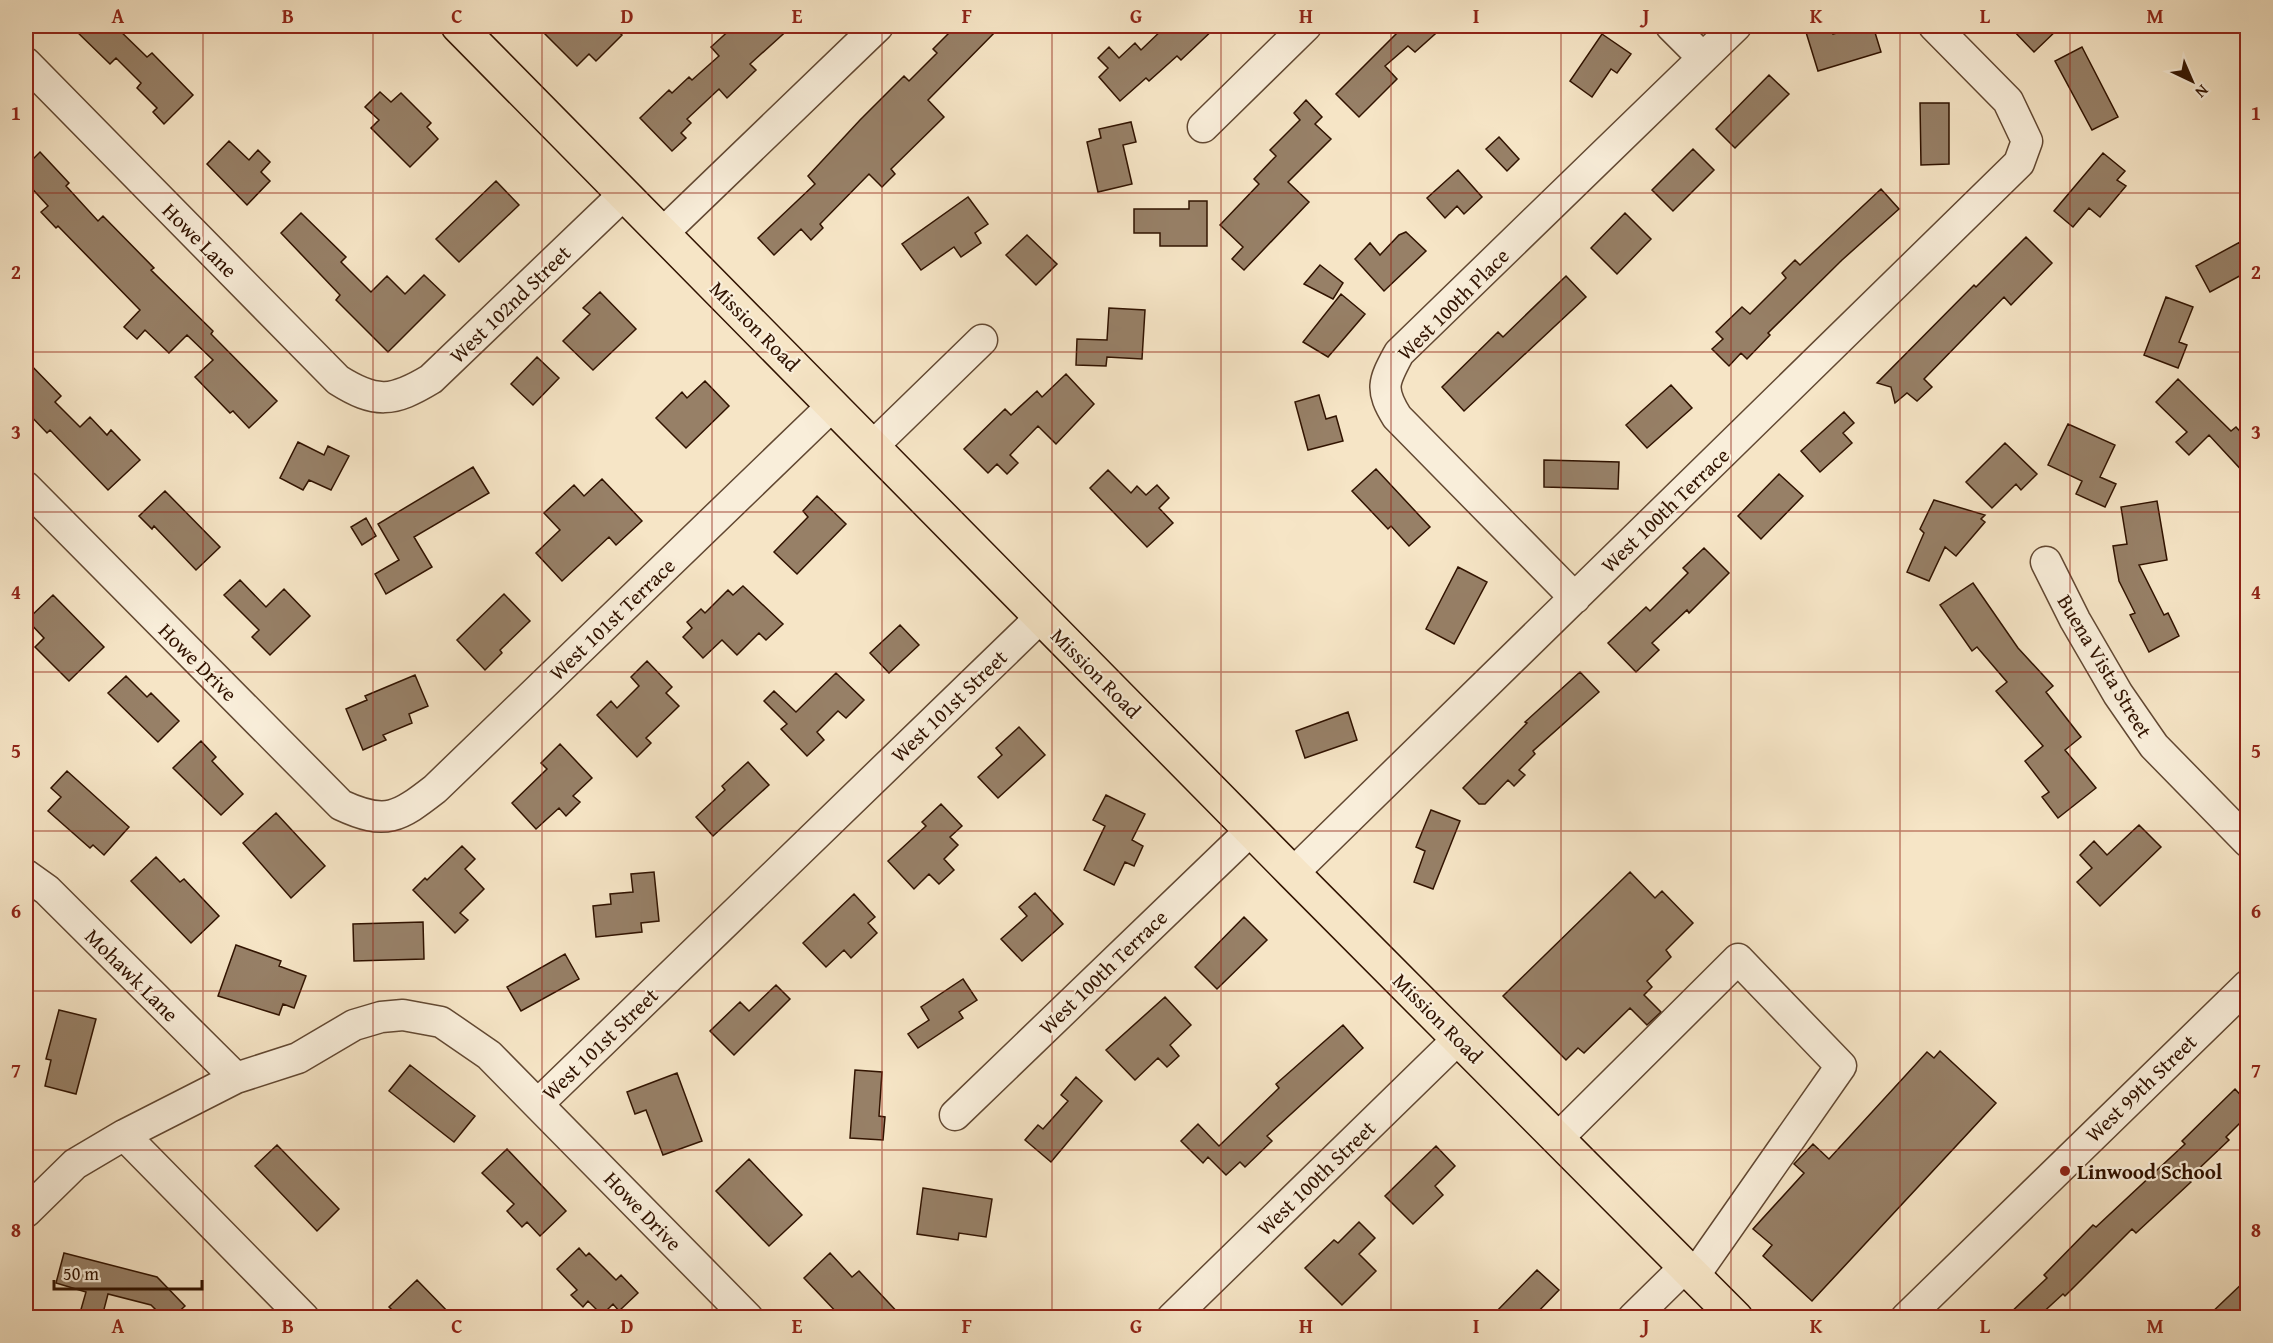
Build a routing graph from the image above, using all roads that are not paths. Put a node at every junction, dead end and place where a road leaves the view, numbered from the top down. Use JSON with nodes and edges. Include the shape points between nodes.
{"nodes":[{"id":1,"x":458,"y":26,"type":"edge"},
{"id":2,"x":878,"y":26,"type":"edge"},
{"id":3,"x":1306,"y":26,"type":"edge"},
{"id":4,"x":1671,"y":26,"type":"edge"},
{"id":5,"x":1736,"y":26,"type":"edge"},
{"id":6,"x":1934,"y":26,"type":"edge"},
{"id":7,"x":1703,"y":58,"type":"junction"},
{"id":8,"x":26,"y":63,"type":"edge"},
{"id":9,"x":1203,"y":127,"type":"dead end"},
{"id":10,"x":624,"y":194,"type":"junction"},
{"id":11,"x":663,"y":232,"type":"junction"},
{"id":12,"x":982,"y":340,"type":"dead end"},
{"id":13,"x":386,"y":398,"type":"joint"},
{"id":14,"x":833,"y":405,"type":"junction"},
{"id":15,"x":873,"y":446,"type":"junction"},
{"id":16,"x":26,"y":488,"type":"edge"},
{"id":17,"x":2046,"y":562,"type":"dead end"},
{"id":18,"x":1575,"y":598,"type":"junction"},
{"id":19,"x":1041,"y":617,"type":"junction"},
{"id":20,"x":382,"y":817,"type":"joint"},
{"id":21,"x":1251,"y":830,"type":"junction"},
{"id":22,"x":2247,"y":842,"type":"edge"},
{"id":23,"x":1293,"y":873,"type":"junction"},
{"id":24,"x":26,"y":875,"type":"edge"},
{"id":25,"x":2247,"y":985,"type":"edge"},
{"id":26,"x":1459,"y":1038,"type":"junction"},
{"id":27,"x":236,"y":1078,"type":"junction"},
{"id":28,"x":538,"y":1104,"type":"junction"},
{"id":29,"x":955,"y":1115,"type":"dead end"},
{"id":30,"x":124,"y":1135,"type":"junction"},
{"id":31,"x":1558,"y":1138,"type":"junction"},
{"id":32,"x":26,"y":1212,"type":"edge"},
{"id":33,"x":1690,"y":1271,"type":"junction"},
{"id":34,"x":304,"y":1317,"type":"edge"},
{"id":35,"x":748,"y":1317,"type":"edge"},
{"id":36,"x":1172,"y":1317,"type":"edge"},
{"id":37,"x":1633,"y":1317,"type":"edge"},
{"id":38,"x":1736,"y":1317,"type":"edge"},
{"id":39,"x":1906,"y":1317,"type":"edge"}],
"edges":[{"from":1,"to":10,"type":"main road","name":"Mission Road"},
{"from":2,"to":11,"type":"street"},
{"from":3,"to":9,"type":"street"},
{"from":4,"to":7,"type":"street"},
{"from":5,"to":7,"type":"street","name":"West 100th Place"},
{"from":6,"to":18,"type":"street","name":"West 100th Terrace","via":[[2008,101],[2026,141],[2019,163]]},
{"from":7,"to":18,"type":"street","name":"West 100th Place","via":[[1399,353],[1384,381],[1386,400],[1397,417]]},
{"from":8,"to":13,"type":"street","name":"Howe Lane","via":[[338,380],[360,393]]},
{"from":10,"to":11,"type":"main road","name":"Mission Road"},
{"from":10,"to":13,"type":"street","name":"West 102nd Street","via":[[431,379],[406,394]]},
{"from":11,"to":14,"type":"main road","name":"Mission Road"},
{"from":12,"to":15,"type":"street"},
{"from":14,"to":15,"type":"main road","name":"Mission Road"},
{"from":14,"to":20,"type":"street","name":"West 101st Terrace","via":[[435,789],[405,812]]},
{"from":15,"to":19,"type":"main road","name":"Mission Road"},
{"from":16,"to":20,"type":"street","name":"Howe Drive","via":[[341,805],[361,814]]},
{"from":17,"to":22,"type":"street","name":"Buena Vista Street","via":[[2074,620],[2154,746]]},
{"from":18,"to":23,"type":"street","name":"West 100th Terrace"},
{"from":19,"to":21,"type":"main road","name":"Mission Road"},
{"from":19,"to":28,"type":"street","name":"West 101st Street"},
{"from":21,"to":23,"type":"main road","name":"Mission Road"},
{"from":21,"to":29,"type":"street","name":"West 100th Terrace"},
{"from":23,"to":26,"type":"main road","name":"Mission Road"},
{"from":24,"to":27,"type":"street","name":"Mohawk Lane","via":[[47,890]]},
{"from":25,"to":39,"type":"street","name":"West 99th Street"},
{"from":26,"to":31,"type":"main road","name":"Mission Road"},
{"from":26,"to":36,"type":"street","name":"West 100th Street"},
{"from":27,"to":28,"type":"street","name":"West 101st Street","via":[[298,1058],[354,1025],[403,1015],[441,1022],[458,1031],[489,1055]]},
{"from":27,"to":30,"type":"street","name":"West 101st Street"},
{"from":28,"to":35,"type":"street","name":"Howe Drive"},
{"from":30,"to":32,"type":"street","name":"West 101st Street","via":[[75,1164]]},
{"from":30,"to":34,"type":"street"},
{"from":31,"to":33,"type":"main road","name":"Mission Road"},
{"from":31,"to":33,"type":"street","via":[[1738,959],[1841,1066]]},
{"from":33,"to":37,"type":"street"},
{"from":33,"to":38,"type":"main road","name":"Mission Road"}]}
